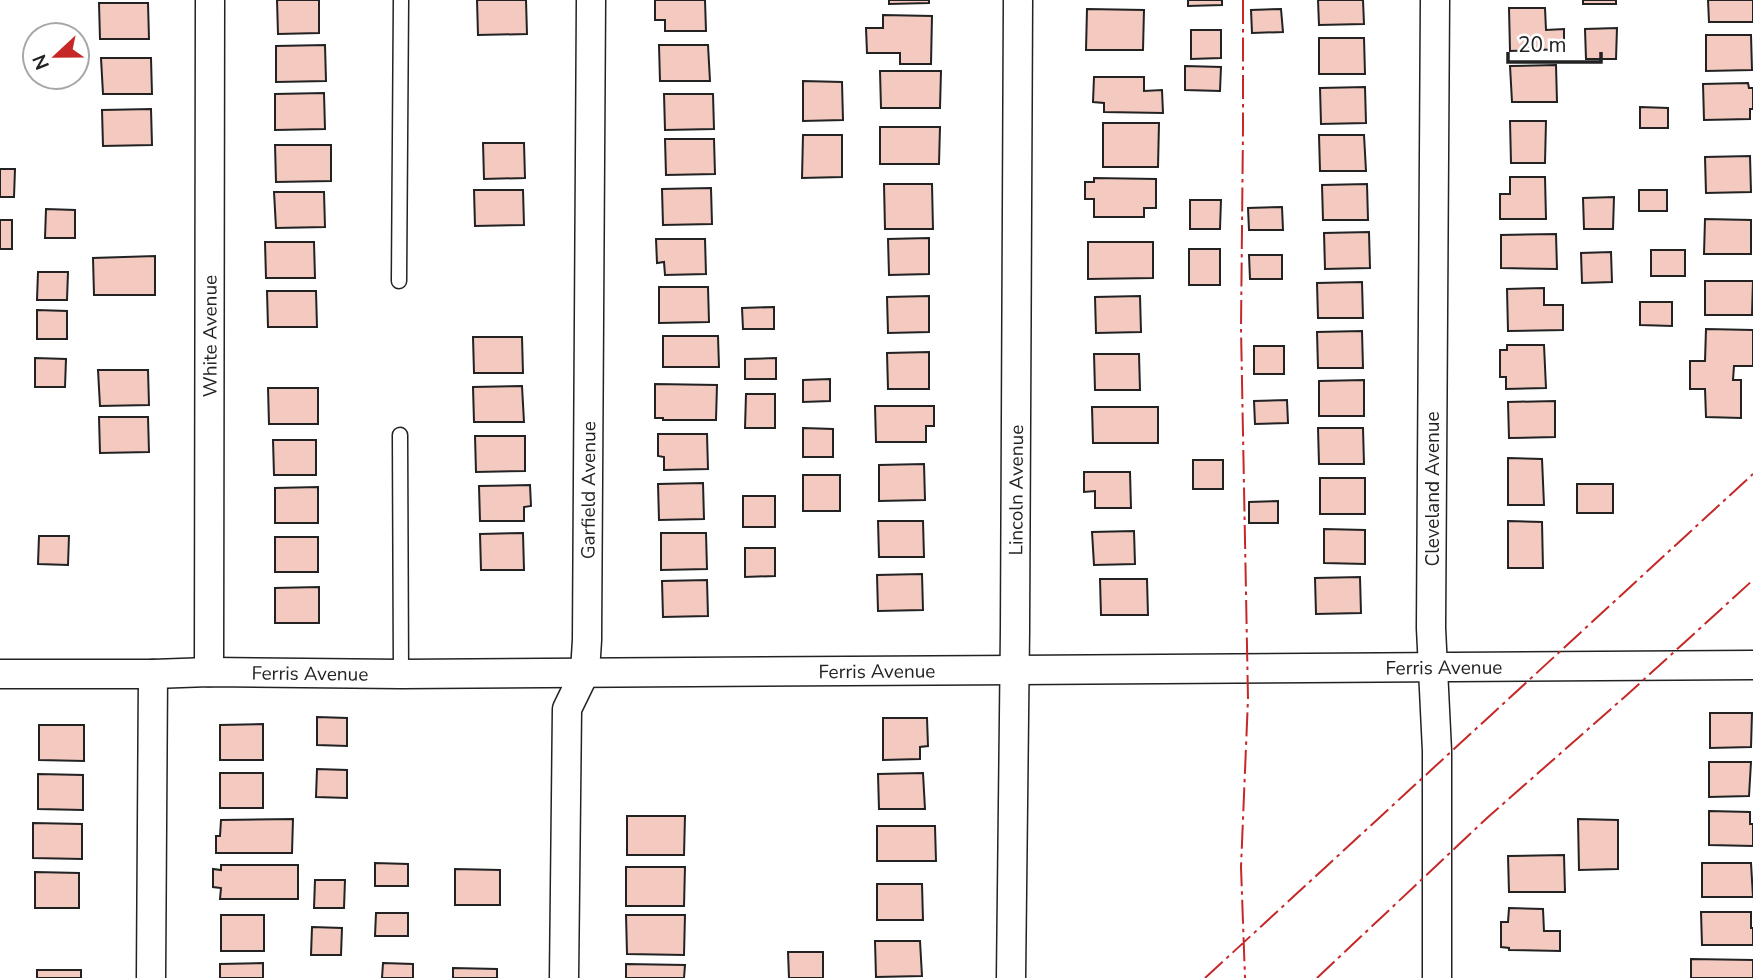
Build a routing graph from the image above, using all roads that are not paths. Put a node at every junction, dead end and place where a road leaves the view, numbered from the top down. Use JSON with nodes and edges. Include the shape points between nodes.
{"nodes":[{"id":1,"x":210,"y":0,"type":"edge"},
{"id":2,"x":401,"y":0,"type":"edge"},
{"id":3,"x":591,"y":0,"type":"edge"},
{"id":4,"x":1018,"y":0,"type":"edge"},
{"id":5,"x":1435,"y":0,"type":"edge"},
{"id":6,"x":399,"y":281,"type":"dead end"},
{"id":7,"x":400,"y":435,"type":"dead end"},
{"id":8,"x":1753,"y":665,"type":"edge"},
{"id":9,"x":1433,"y":667,"type":"junction"},
{"id":10,"x":1015,"y":670,"type":"junction"},
{"id":11,"x":209,"y":672,"type":"junction"},
{"id":12,"x":585,"y":672,"type":"junction"},
{"id":13,"x":0,"y":674,"type":"edge"},
{"id":14,"x":153,"y":674,"type":"junction"},
{"id":15,"x":401,"y":674,"type":"junction"},
{"id":16,"x":151,"y":978,"type":"edge"},
{"id":17,"x":564,"y":978,"type":"edge"},
{"id":18,"x":1011,"y":978,"type":"edge"},
{"id":19,"x":1437,"y":978,"type":"edge"}],
"edges":[{"from":1,"to":11,"type":"street","name":"White Avenue"},
{"from":2,"to":6,"type":"lane"},
{"from":3,"to":12,"type":"street","name":"Garfield Avenue"},
{"from":4,"to":10,"type":"street","name":"Lincoln Avenue"},
{"from":5,"to":9,"type":"street","name":"Cleveland Avenue"},
{"from":7,"to":15,"type":"lane"},
{"from":8,"to":9,"type":"street","name":"Ferris Avenue"},
{"from":9,"to":10,"type":"street","name":"Ferris Avenue"},
{"from":9,"to":19,"type":"street","name":"Cleveland Avenue"},
{"from":10,"to":12,"type":"street","name":"Ferris Avenue"},
{"from":10,"to":18,"type":"street","name":"Lincoln Avenue"},
{"from":11,"to":14,"type":"street","name":"Ferris Avenue"},
{"from":11,"to":15,"type":"street","name":"Ferris Avenue"},
{"from":12,"to":15,"type":"street","name":"Ferris Avenue"},
{"from":12,"to":17,"type":"street","name":"Garfield Avenue","via":[[567,709]]},
{"from":13,"to":14,"type":"street","name":"Ferris Avenue"},
{"from":14,"to":16,"type":"street"}]}
